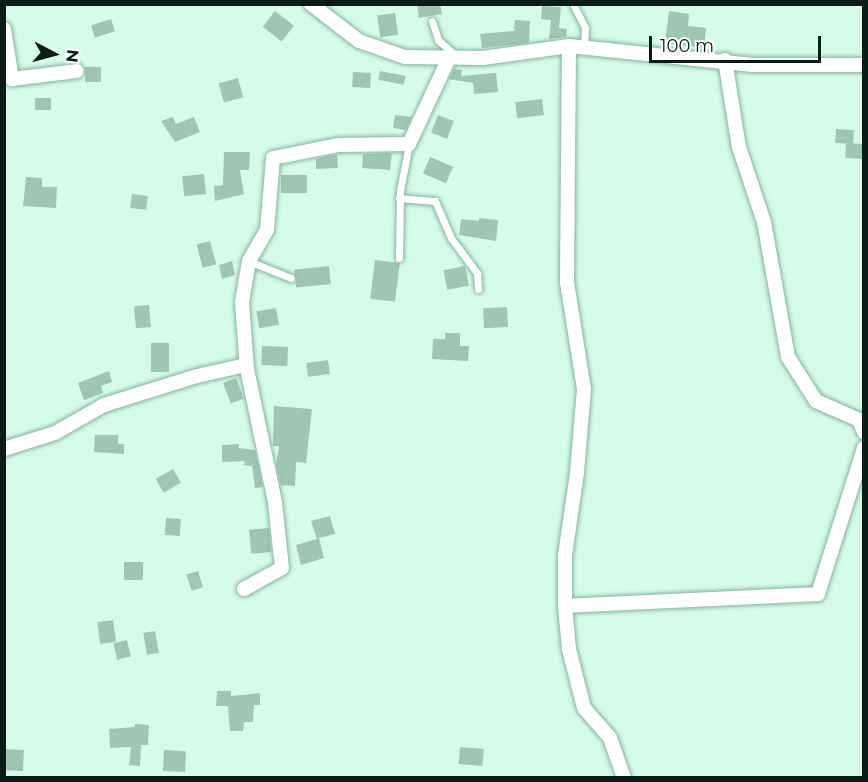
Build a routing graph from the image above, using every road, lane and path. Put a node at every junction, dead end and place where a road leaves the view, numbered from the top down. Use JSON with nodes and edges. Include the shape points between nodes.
{"nodes":[{"id":1,"x":311,"y":4,"type":"edge"},
{"id":2,"x":573,"y":4,"type":"edge"},
{"id":3,"x":432,"y":21,"type":"dead end"},
{"id":4,"x":4,"y":30,"type":"edge"},
{"id":5,"x":569,"y":46,"type":"junction"},
{"id":6,"x":584,"y":47,"type":"junction"},
{"id":7,"x":454,"y":58,"type":"junction"},
{"id":8,"x":725,"y":60,"type":"junction"},
{"id":9,"x":864,"y":65,"type":"edge"},
{"id":10,"x":77,"y":71,"type":"dead end"},
{"id":11,"x":409,"y":144,"type":"junction"},
{"id":12,"x":399,"y":198,"type":"junction"},
{"id":13,"x":399,"y":258,"type":"dead end"},
{"id":14,"x":249,"y":261,"type":"junction"},
{"id":15,"x":291,"y":278,"type":"dead end"},
{"id":16,"x":478,"y":289,"type":"dead end"},
{"id":17,"x":246,"y":365,"type":"junction"},
{"id":18,"x":864,"y":432,"type":"edge"},
{"id":19,"x":864,"y":448,"type":"edge"},
{"id":20,"x":4,"y":449,"type":"edge"},
{"id":21,"x":244,"y":589,"type":"dead end"},
{"id":22,"x":565,"y":606,"type":"junction"},
{"id":23,"x":624,"y":777,"type":"edge"}],
"edges":[{"from":1,"to":7,"type":"street","via":[[358,41],[405,57]]},
{"from":2,"to":6,"type":"lane","via":[[585,28]]},
{"from":3,"to":7,"type":"lane","via":[[438,40]]},
{"from":4,"to":10,"type":"street","via":[[12,79]]},
{"from":5,"to":6,"type":"street"},
{"from":5,"to":7,"type":"street"},
{"from":5,"to":22,"type":"street","via":[[567,282],[584,389],[565,555]]},
{"from":6,"to":8,"type":"street"},
{"from":7,"to":11,"type":"street"},
{"from":8,"to":9,"type":"street","via":[[753,65]]},
{"from":8,"to":18,"type":"street","via":[[739,147],[764,222],[788,357],[816,401],[860,420]]},
{"from":11,"to":12,"type":"lane"},
{"from":11,"to":14,"type":"street","via":[[338,145],[277,155],[270,170],[267,230]]},
{"from":12,"to":13,"type":"lane"},
{"from":12,"to":16,"type":"lane","via":[[435,201],[450,238],[477,273]]},
{"from":14,"to":15,"type":"lane"},
{"from":14,"to":17,"type":"street","via":[[242,302]]},
{"from":17,"to":20,"type":"street","via":[[104,405],[55,433]]},
{"from":17,"to":21,"type":"street","via":[[275,502],[282,568]]},
{"from":19,"to":22,"type":"street","via":[[818,594]]},
{"from":22,"to":23,"type":"street","via":[[569,649],[584,708],[610,738]]}]}
